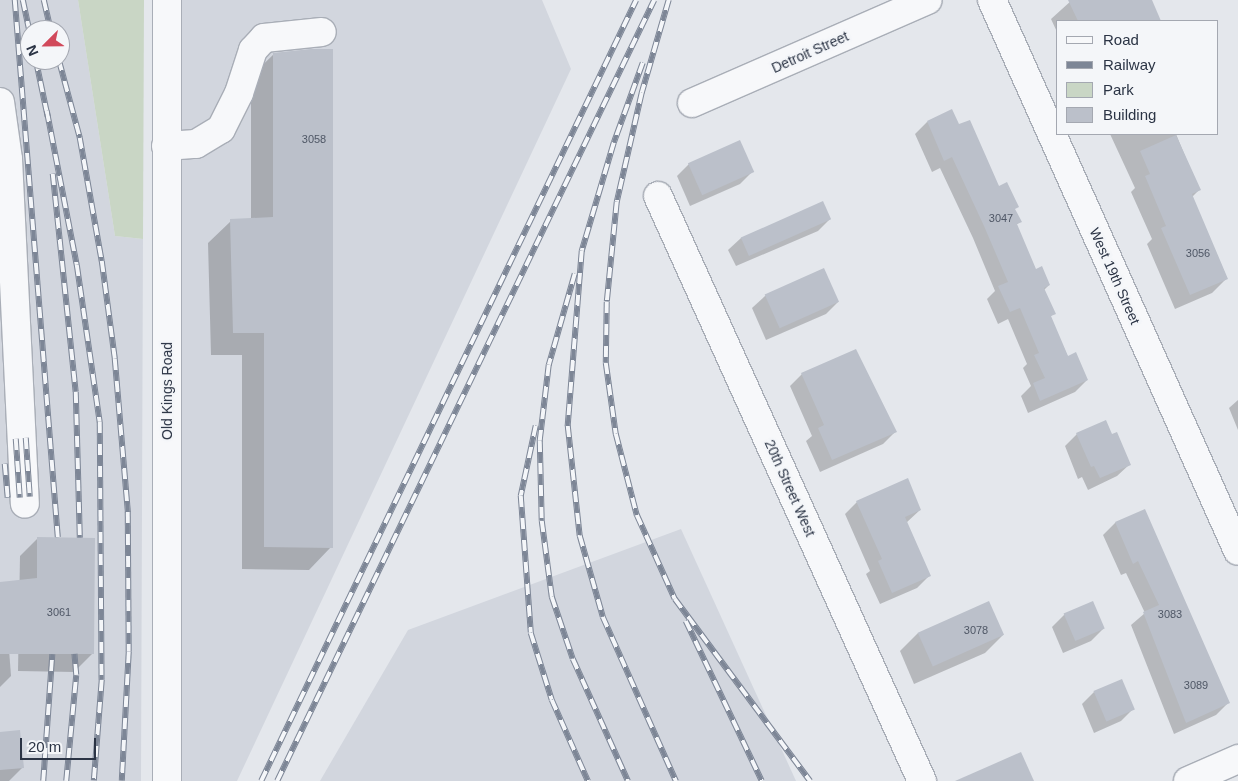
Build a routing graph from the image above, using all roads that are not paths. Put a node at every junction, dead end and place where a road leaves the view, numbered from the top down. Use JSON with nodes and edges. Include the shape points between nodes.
{"nodes":[{"id":1,"x":166,"y":0,"type":"edge"},
{"id":2,"x":928,"y":0,"type":"edge"},
{"id":3,"x":992,"y":0,"type":"edge"},
{"id":4,"x":322,"y":32,"type":"dead end"},
{"id":5,"x":0,"y":102,"type":"edge"},
{"id":6,"x":692,"y":103,"type":"dead end"},
{"id":7,"x":166,"y":146,"type":"junction"},
{"id":8,"x":658,"y":196,"type":"dead end"},
{"id":9,"x":25,"y":504,"type":"dead end"},
{"id":10,"x":1238,"y":551,"type":"edge"},
{"id":11,"x":1238,"y":760,"type":"edge"},
{"id":12,"x":168,"y":781,"type":"edge"},
{"id":13,"x":922,"y":781,"type":"edge"},
{"id":14,"x":1188,"y":781,"type":"edge"}],
"edges":[{"from":1,"to":7,"type":"street","name":"Old Kings Road"},
{"from":2,"to":6,"type":"street","name":"Detroit Street"},
{"from":3,"to":10,"type":"street","name":"West 19th Street"},
{"from":4,"to":7,"type":"street","via":[[264,38],[253,50],[239,93],[221,129],[196,144]]},
{"from":5,"to":9,"type":"street","via":[[8,159]]},
{"from":7,"to":12,"type":"street","name":"Old Kings Road"},
{"from":8,"to":13,"type":"street","name":"20th Street West"},
{"from":11,"to":14,"type":"street"}]}
